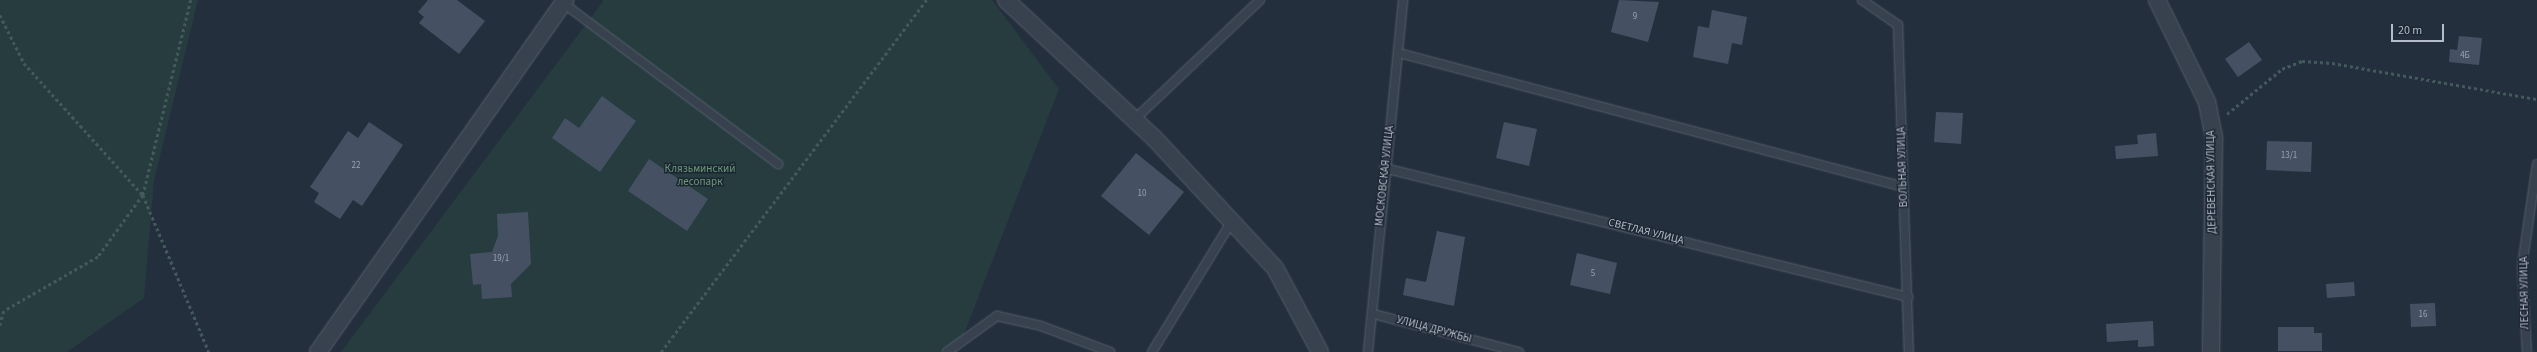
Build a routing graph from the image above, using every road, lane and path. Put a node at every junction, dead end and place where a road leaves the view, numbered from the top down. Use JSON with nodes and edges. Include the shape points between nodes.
{"nodes":[{"id":1,"x":191,"y":0,"type":"edge"},
{"id":2,"x":926,"y":0,"type":"edge"},
{"id":3,"x":1006,"y":0,"type":"edge"},
{"id":4,"x":1260,"y":0,"type":"edge"},
{"id":5,"x":1403,"y":0,"type":"edge"},
{"id":6,"x":1862,"y":0,"type":"edge"},
{"id":7,"x":2157,"y":0,"type":"edge"},
{"id":8,"x":564,"y":2,"type":"edge"},
{"id":9,"x":0,"y":15,"type":"edge"},
{"id":10,"x":1399,"y":53,"type":"junction"},
{"id":11,"x":2537,"y":99,"type":"edge"},
{"id":12,"x":1134,"y":120,"type":"junction"},
{"id":13,"x":2214,"y":137,"type":"junction"},
{"id":14,"x":778,"y":164,"type":"dead end"},
{"id":15,"x":2537,"y":164,"type":"edge"},
{"id":16,"x":1384,"y":168,"type":"junction"},
{"id":17,"x":1904,"y":187,"type":"junction"},
{"id":18,"x":143,"y":196,"type":"junction"},
{"id":19,"x":1232,"y":222,"type":"junction"},
{"id":20,"x":1908,"y":297,"type":"junction"},
{"id":21,"x":1373,"y":314,"type":"junction"},
{"id":22,"x":0,"y":325,"type":"edge"},
{"id":23,"x":209,"y":352,"type":"edge"},
{"id":24,"x":318,"y":352,"type":"edge"},
{"id":25,"x":660,"y":352,"type":"edge"},
{"id":26,"x":947,"y":352,"type":"edge"},
{"id":27,"x":1110,"y":352,"type":"edge"},
{"id":28,"x":1152,"y":352,"type":"edge"},
{"id":29,"x":1320,"y":352,"type":"edge"},
{"id":30,"x":1368,"y":352,"type":"edge"},
{"id":31,"x":1519,"y":352,"type":"edge"},
{"id":32,"x":1909,"y":352,"type":"edge"},
{"id":33,"x":2211,"y":352,"type":"edge"},
{"id":34,"x":2527,"y":352,"type":"edge"}],
"edges":[{"from":1,"to":18,"type":"path"},
{"from":2,"to":25,"type":"path"},
{"from":3,"to":12,"type":"street"},
{"from":4,"to":12,"type":"lane"},
{"from":5,"to":10,"type":"lane","name":"МОСКОВСКАЯ УЛИЦА"},
{"from":6,"to":17,"type":"lane","name":"ВОЛЬНАЯ УЛИЦА","via":[[1898,25]]},
{"from":7,"to":13,"type":"street","name":"ДЕРЕВЕНСКАЯ УЛИЦА","via":[[2207,102]]},
{"from":8,"to":14,"type":"lane"},
{"from":8,"to":24,"type":"street"},
{"from":9,"to":18,"type":"path","via":[[24,64]]},
{"from":10,"to":16,"type":"lane","name":"МОСКОВСКАЯ УЛИЦА"},
{"from":10,"to":17,"type":"lane"},
{"from":11,"to":13,"type":"path","via":[[2332,63],[2302,61],[2282,69],[2230,108]]},
{"from":12,"to":19,"type":"street"},
{"from":13,"to":33,"type":"street","name":"ДЕРЕВЕНСКАЯ УЛИЦА"},
{"from":15,"to":34,"type":"lane","name":"ЛЕСНАЯ УЛИЦА","via":[[2522,266]]},
{"from":16,"to":20,"type":"lane","name":"СВЕТЛАЯ УЛИЦА"},
{"from":16,"to":21,"type":"lane","name":"МОСКОВСКАЯ УЛИЦА"},
{"from":17,"to":20,"type":"lane","name":"ВОЛЬНАЯ УЛИЦА"},
{"from":18,"to":22,"type":"path","via":[[98,257],[4,311]]},
{"from":18,"to":23,"type":"path"},
{"from":19,"to":28,"type":"lane"},
{"from":19,"to":29,"type":"street","via":[[1275,268]]},
{"from":20,"to":32,"type":"lane","name":"ВОЛЬНАЯ УЛИЦА"},
{"from":21,"to":30,"type":"lane","name":"МОСКОВСКАЯ УЛИЦА"},
{"from":21,"to":31,"type":"lane","name":"УЛИЦА ДРУЖБЫ"},
{"from":26,"to":27,"type":"lane","via":[[997,316],[1041,326]]}]}
